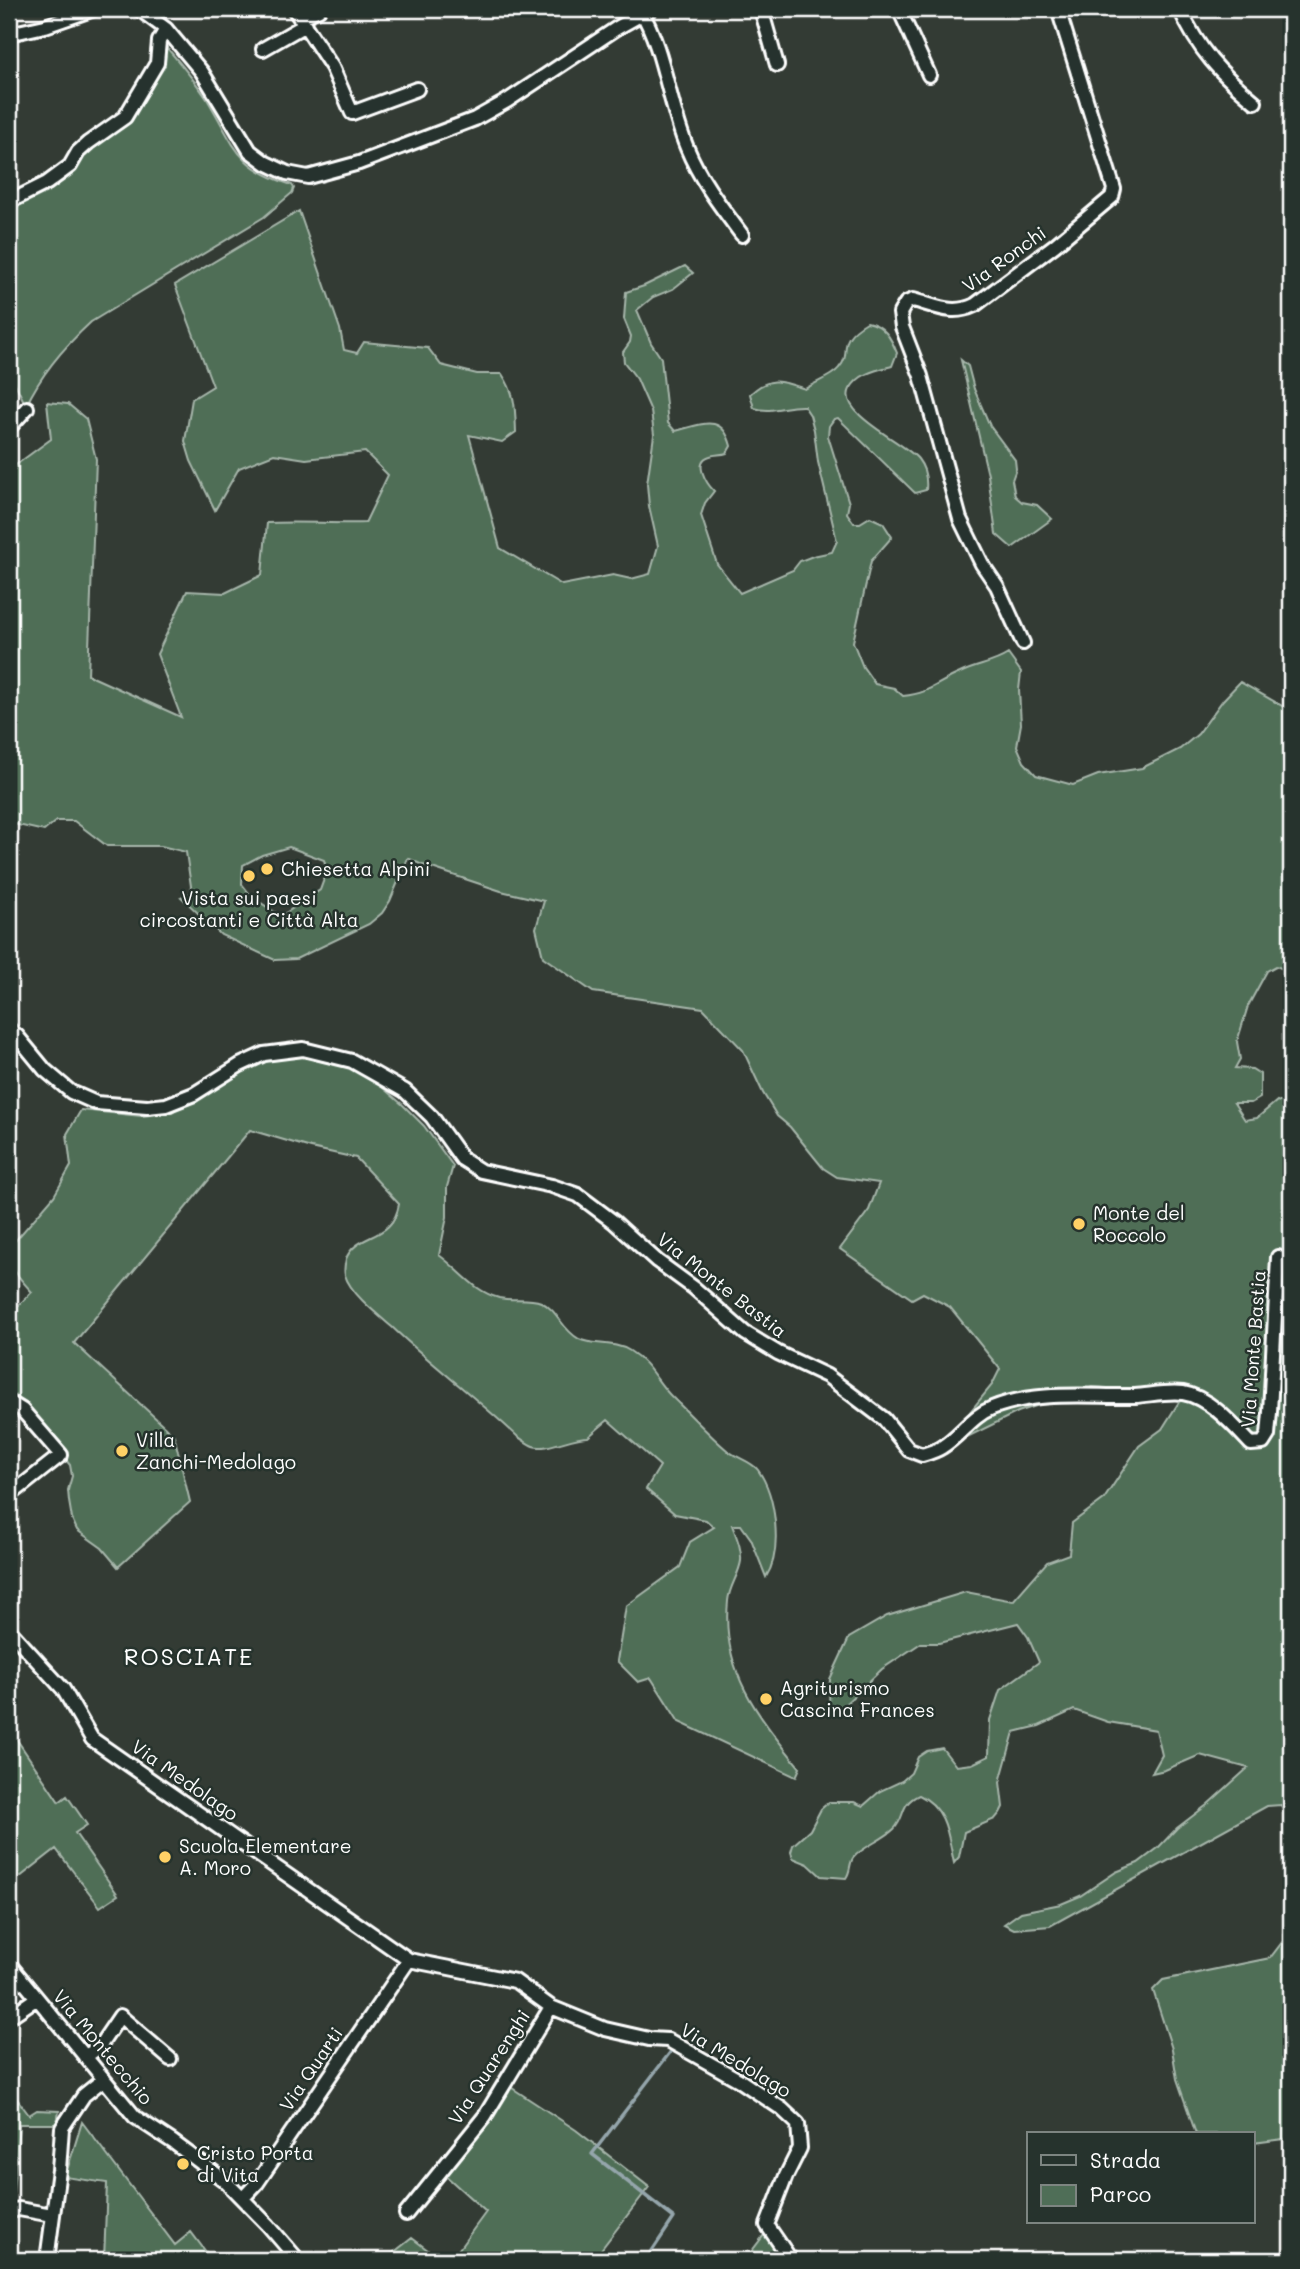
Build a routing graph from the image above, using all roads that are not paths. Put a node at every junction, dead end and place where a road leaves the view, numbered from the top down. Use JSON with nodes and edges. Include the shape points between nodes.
{"nodes":[{"id":1,"x":94,"y":9,"type":"edge"},
{"id":2,"x":139,"y":9,"type":"edge"},
{"id":3,"x":319,"y":9,"type":"edge"},
{"id":4,"x":761,"y":9,"type":"edge"},
{"id":5,"x":899,"y":9,"type":"edge"},
{"id":6,"x":1058,"y":9,"type":"edge"},
{"id":7,"x":1180,"y":9,"type":"edge"},
{"id":8,"x":644,"y":10,"type":"edge"},
{"id":9,"x":300,"y":17,"type":"edge"},
{"id":10,"x":166,"y":29,"type":"junction"},
{"id":11,"x":9,"y":34,"type":"edge"},
{"id":12,"x":263,"y":49,"type":"dead end"},
{"id":13,"x":777,"y":65,"type":"dead end"},
{"id":14,"x":929,"y":75,"type":"dead end"},
{"id":15,"x":417,"y":89,"type":"dead end"},
{"id":16,"x":1255,"y":102,"type":"dead end"},
{"id":17,"x":9,"y":202,"type":"edge"},
{"id":18,"x":742,"y":235,"type":"dead end"},
{"id":19,"x":27,"y":408,"type":"dead end"},
{"id":20,"x":9,"y":428,"type":"edge"},
{"id":21,"x":1023,"y":643,"type":"dead end"},
{"id":22,"x":9,"y":1028,"type":"edge"},
{"id":23,"x":1278,"y":1257,"type":"dead end"},
{"id":24,"x":9,"y":1402,"type":"edge"},
{"id":25,"x":9,"y":1496,"type":"edge"},
{"id":26,"x":9,"y":1630,"type":"edge"},
{"id":27,"x":409,"y":1960,"type":"junction"},
{"id":28,"x":9,"y":1964,"type":"edge"},
{"id":29,"x":37,"y":1998,"type":"junction"},
{"id":30,"x":551,"y":2007,"type":"junction"},
{"id":31,"x":9,"y":2017,"type":"edge"},
{"id":32,"x":85,"y":2057,"type":"junction"},
{"id":33,"x":170,"y":2059,"type":"dead end"},
{"id":34,"x":103,"y":2079,"type":"junction"},
{"id":35,"x":243,"y":2198,"type":"junction"},
{"id":36,"x":9,"y":2212,"type":"edge"},
{"id":37,"x":52,"y":2214,"type":"junction"},
{"id":38,"x":406,"y":2214,"type":"dead end"},
{"id":39,"x":47,"y":2260,"type":"edge"},
{"id":40,"x":298,"y":2260,"type":"edge"},
{"id":41,"x":791,"y":2260,"type":"edge"}],
"edges":[{"from":1,"to":11,"type":"street"},
{"from":2,"to":10,"type":"street"},
{"from":3,"to":9,"type":"street"},
{"from":4,"to":13,"type":"street"},
{"from":5,"to":14,"type":"street"},
{"from":6,"to":21,"type":"street","name":"Via Ronchi","via":[[1114,189],[1112,197],[975,305],[962,312],[913,300],[900,313],[960,519],[998,586]]},
{"from":7,"to":16,"type":"street","via":[[1211,62]]},
{"from":8,"to":10,"type":"street","via":[[475,119],[334,172],[308,177],[287,173],[250,151],[202,72]]},
{"from":8,"to":18,"type":"street","via":[[687,148],[703,180]]},
{"from":9,"to":12,"type":"street"},
{"from":9,"to":15,"type":"street","via":[[332,67],[352,113]]},
{"from":10,"to":17,"type":"street","via":[[159,41],[157,63],[125,117],[88,143],[62,172]]},
{"from":19,"to":20,"type":"street"},
{"from":22,"to":23,"type":"street","name":"Via Monte Bastia","via":[[71,1092],[96,1102],[147,1107],[183,1100],[264,1054],[303,1049],[352,1061],[405,1091],[432,1117],[462,1159],[481,1171],[578,1195],[746,1333],[862,1400],[909,1450],[922,1455],[943,1447],[993,1407],[1074,1395],[1184,1394],[1209,1405],[1251,1444],[1263,1443],[1270,1412]]},
{"from":24,"to":25,"type":"street","via":[[22,1410],[61,1455]]},
{"from":26,"to":27,"type":"street","name":"Via Medolago","via":[[63,1689],[92,1739]]},
{"from":27,"to":30,"type":"street","name":"Via Medolago","via":[[515,1981]]},
{"from":27,"to":35,"type":"street","name":"Via Quarti"},
{"from":28,"to":29,"type":"street","name":"Via Montecchio"},
{"from":29,"to":31,"type":"street"},
{"from":29,"to":32,"type":"street","name":"Via Montecchio"},
{"from":30,"to":38,"type":"street","name":"Via Quarenghi","via":[[485,2116]]},
{"from":30,"to":41,"type":"street","name":"Via Medolago","via":[[605,2029],[668,2040],[750,2087],[798,2124],[800,2148],[767,2225]]},
{"from":32,"to":33,"type":"street","via":[[99,2047],[120,2016]]},
{"from":32,"to":34,"type":"street","name":"Via Montecchio"},
{"from":34,"to":35,"type":"street","name":"Via Montecchio","via":[[135,2117],[201,2161]]},
{"from":34,"to":37,"type":"street","via":[[82,2097],[62,2128]]},
{"from":35,"to":40,"type":"street","name":"Via Montecchio"},
{"from":36,"to":37,"type":"street"},
{"from":37,"to":39,"type":"street"}]}
